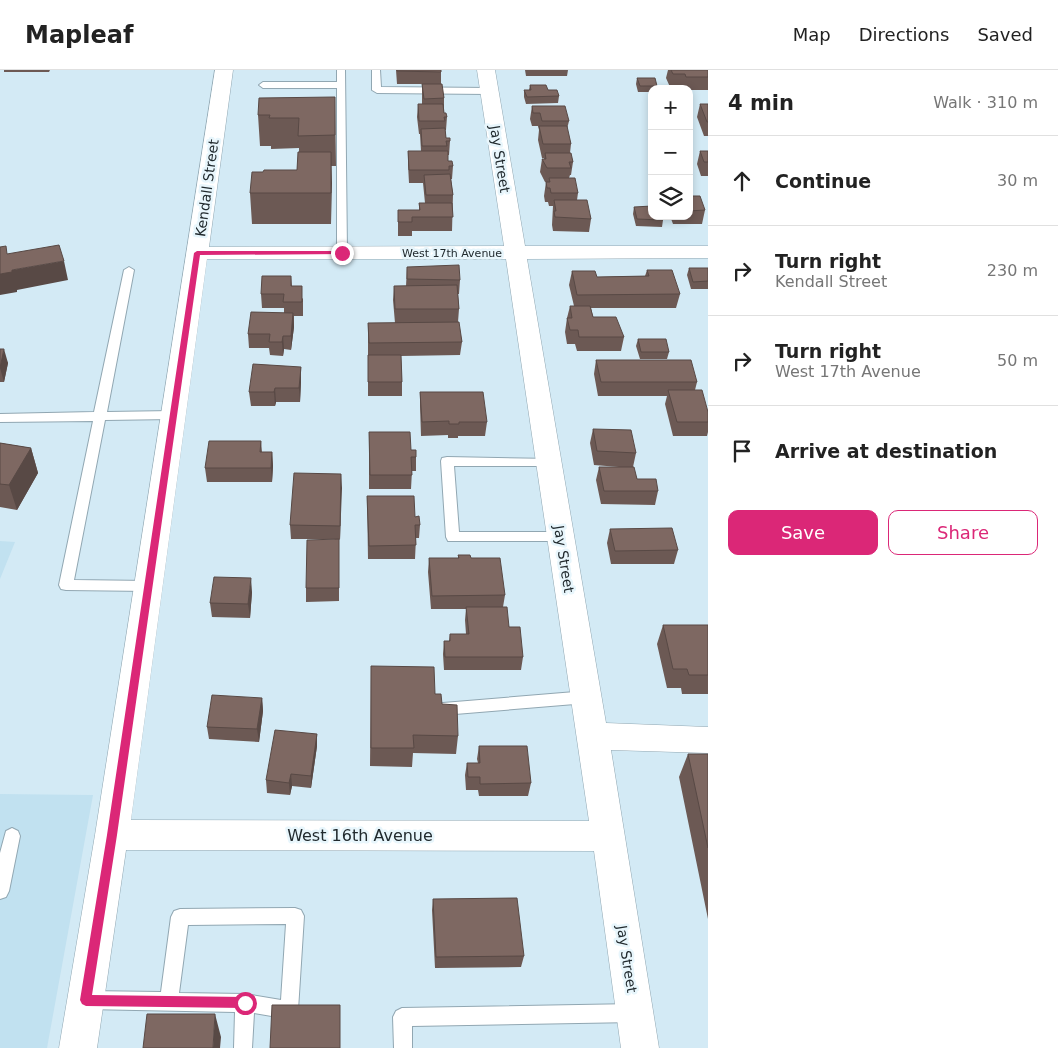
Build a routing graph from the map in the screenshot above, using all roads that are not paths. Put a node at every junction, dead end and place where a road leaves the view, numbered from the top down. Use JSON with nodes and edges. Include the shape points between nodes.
{"nodes":[{"id":1,"x":224,"y":70,"type":"edge"},
{"id":2,"x":341,"y":70,"type":"edge"},
{"id":3,"x":376,"y":70,"type":"edge"},
{"id":4,"x":487,"y":80,"type":"edge"},
{"id":5,"x":263,"y":85,"type":"dead end"},
{"id":6,"x":342,"y":85,"type":"junction"},
{"id":7,"x":708,"y":252,"type":"edge"},
{"id":8,"x":197,"y":253,"type":"junction"},
{"id":9,"x":342,"y":253,"type":"junction"},
{"id":10,"x":514,"y":253,"type":"junction"},
{"id":11,"x":129,"y":270,"type":"dead end"},
{"id":12,"x":173,"y":415,"type":"junction"},
{"id":13,"x":100,"y":417,"type":"junction"},
{"id":14,"x":0,"y":418,"type":"edge"},
{"id":15,"x":548,"y":462,"type":"junction"},
{"id":16,"x":561,"y":537,"type":"junction"},
{"id":17,"x":148,"y":586,"type":"junction"},
{"id":18,"x":587,"y":697,"type":"junction"},
{"id":19,"x":443,"y":709,"type":"edge"},
{"id":20,"x":593,"y":736,"type":"junction"},
{"id":21,"x":708,"y":740,"type":"edge"},
{"id":22,"x":112,"y":835,"type":"junction"},
{"id":23,"x":12,"y":836,"type":"dead end"},
{"id":24,"x":608,"y":836,"type":"junction"},
{"id":25,"x":0,"y":891,"type":"edge"},
{"id":26,"x":86,"y":1000,"type":"junction"},
{"id":27,"x":169,"y":1002,"type":"junction"},
{"id":28,"x":245,"y":1003,"type":"junction"},
{"id":29,"x":635,"y":1013,"type":"junction"},
{"id":30,"x":78,"y":1048,"type":"edge"},
{"id":31,"x":243,"y":1048,"type":"edge"},
{"id":32,"x":403,"y":1048,"type":"edge"},
{"id":33,"x":640,"y":1048,"type":"edge"}],
"edges":[{"from":1,"to":8,"type":"street","name":"Kendall Street"},
{"from":2,"to":6,"type":"lane"},
{"from":3,"to":4,"type":"lane","via":[[377,90]]},
{"from":4,"to":10,"type":"street","name":"Jay Street"},
{"from":5,"to":6,"type":"lane"},
{"from":6,"to":9,"type":"lane","via":[[337,113]]},
{"from":7,"to":10,"type":"street","name":"West 17th Avenue"},
{"from":8,"to":9,"type":"street","name":"West 17th Avenue"},
{"from":8,"to":12,"type":"street","name":"Kendall Street"},
{"from":9,"to":10,"type":"street","name":"West 17th Avenue"},
{"from":10,"to":15,"type":"street","name":"Jay Street"},
{"from":11,"to":13,"type":"lane"},
{"from":12,"to":13,"type":"lane"},
{"from":12,"to":17,"type":"street","name":"Kendall Street"},
{"from":13,"to":14,"type":"lane"},
{"from":13,"to":17,"type":"lane","via":[[66,585]]},
{"from":15,"to":16,"type":"street","name":"Jay Street"},
{"from":15,"to":16,"type":"lane","via":[[447,461],[453,537]]},
{"from":16,"to":18,"type":"street","name":"Jay Street"},
{"from":17,"to":22,"type":"street","name":"Kendall Street"},
{"from":18,"to":19,"type":"lane"},
{"from":18,"to":20,"type":"street","name":"Jay Street"},
{"from":20,"to":21,"type":"street"},
{"from":20,"to":24,"type":"street","name":"Jay Street"},
{"from":22,"to":24,"type":"street","name":"West 16th Avenue"},
{"from":22,"to":26,"type":"street","name":"Kendall Street"},
{"from":23,"to":25,"type":"lane"},
{"from":24,"to":29,"type":"street","name":"Jay Street"},
{"from":26,"to":27,"type":"lane"},
{"from":26,"to":30,"type":"street","name":"Kendall Street"},
{"from":27,"to":28,"type":"lane"},
{"from":27,"to":28,"type":"lane","via":[[180,917],[295,916],[289,1010]]},
{"from":28,"to":31,"type":"lane"},
{"from":29,"to":32,"type":"lane","via":[[402,1017]]},
{"from":29,"to":33,"type":"street","name":"Jay Street"}]}
